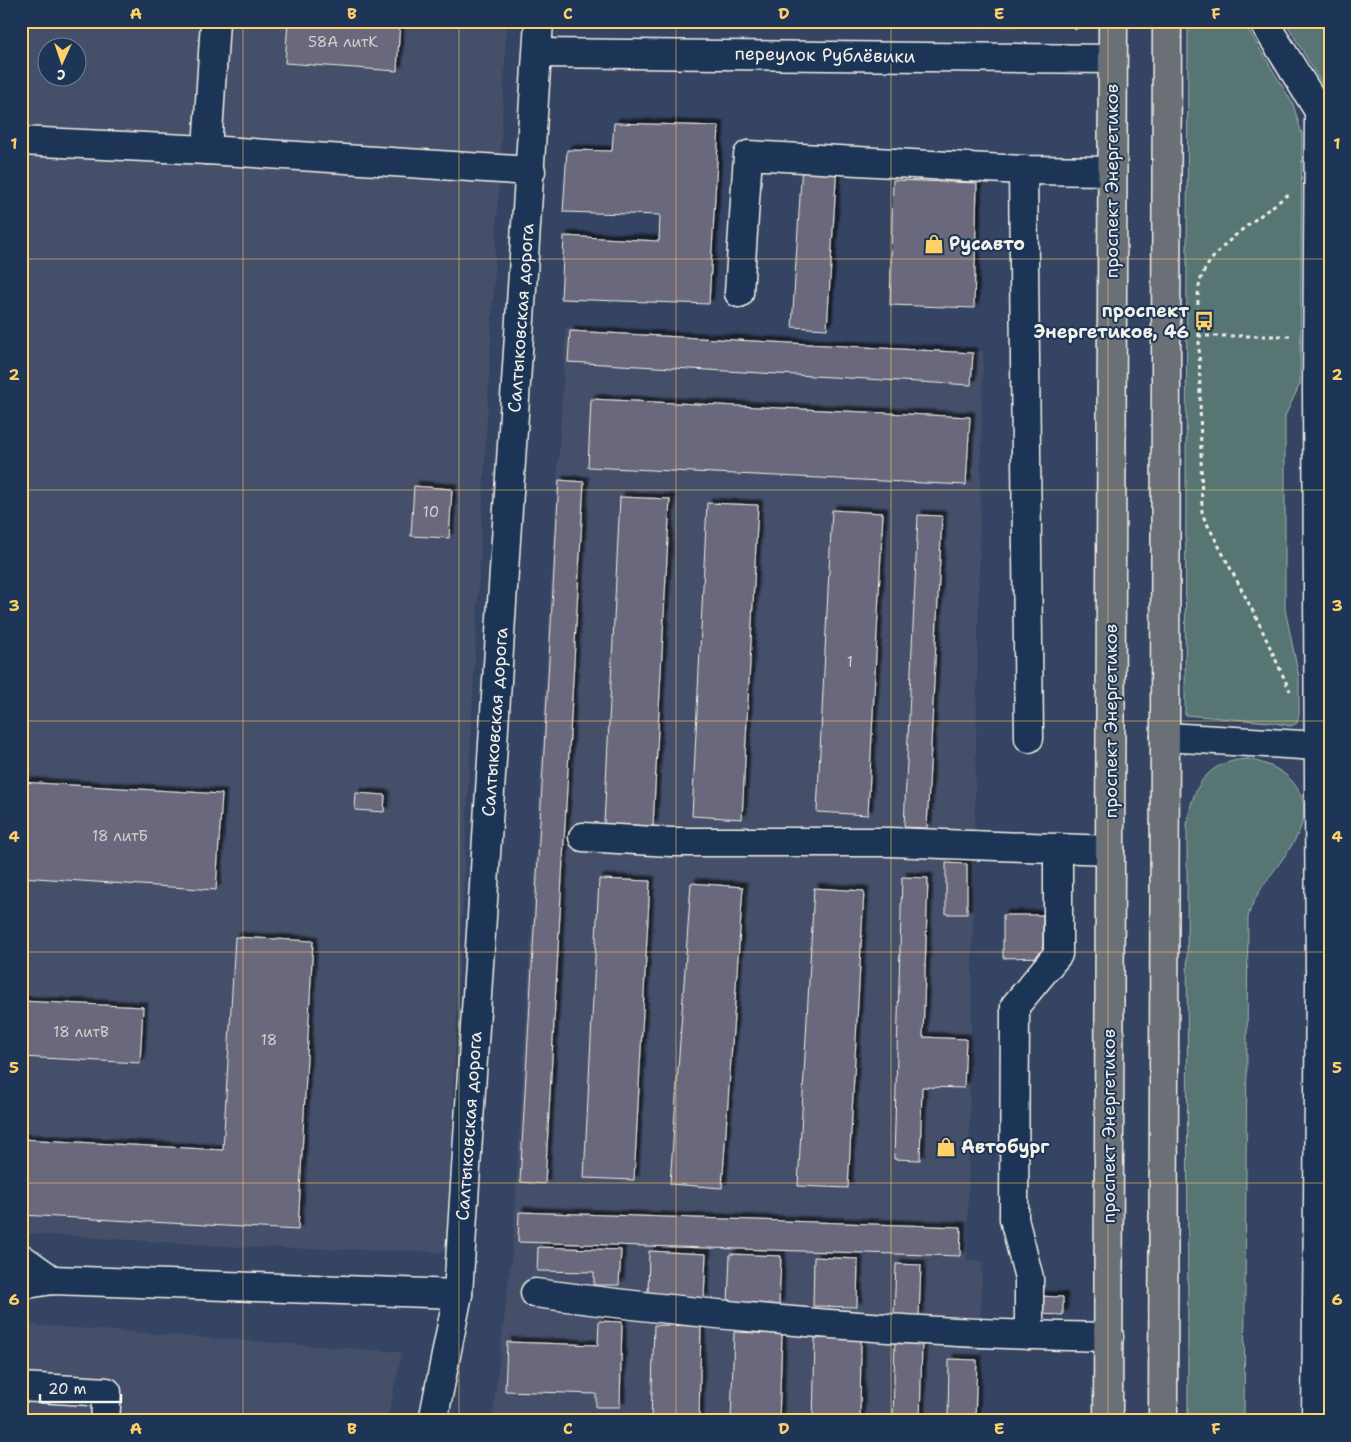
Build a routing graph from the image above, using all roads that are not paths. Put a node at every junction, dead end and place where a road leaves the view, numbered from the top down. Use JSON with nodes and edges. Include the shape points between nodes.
{"nodes":[{"id":1,"x":215,"y":21,"type":"edge"},
{"id":2,"x":539,"y":21,"type":"edge"},
{"id":3,"x":1113,"y":21,"type":"edge"},
{"id":4,"x":1167,"y":21,"type":"edge"},
{"id":5,"x":1263,"y":21,"type":"edge"},
{"id":6,"x":538,"y":52,"type":"junction"},
{"id":7,"x":1112,"y":59,"type":"junction"},
{"id":8,"x":1324,"y":111,"type":"edge"},
{"id":9,"x":21,"y":141,"type":"edge"},
{"id":10,"x":207,"y":150,"type":"junction"},
{"id":11,"x":1023,"y":170,"type":"junction"},
{"id":12,"x":531,"y":171,"type":"junction"},
{"id":13,"x":1112,"y":171,"type":"junction"},
{"id":14,"x":739,"y":293,"type":"dead end"},
{"id":15,"x":1029,"y":738,"type":"dead end"},
{"id":16,"x":1165,"y":738,"type":"junction"},
{"id":17,"x":1318,"y":746,"type":"junction"},
{"id":18,"x":583,"y":837,"type":"dead end"},
{"id":19,"x":1058,"y":848,"type":"junction"},
{"id":20,"x":1110,"y":850,"type":"junction"},
{"id":21,"x":1325,"y":981,"type":"edge"},
{"id":22,"x":21,"y":1258,"type":"edge"},
{"id":23,"x":52,"y":1280,"type":"junction"},
{"id":24,"x":21,"y":1285,"type":"edge"},
{"id":25,"x":535,"y":1293,"type":"dead end"},
{"id":26,"x":458,"y":1294,"type":"junction"},
{"id":27,"x":1029,"y":1335,"type":"junction"},
{"id":28,"x":1109,"y":1337,"type":"junction"},
{"id":29,"x":21,"y":1387,"type":"edge"},
{"id":30,"x":105,"y":1421,"type":"edge"},
{"id":31,"x":433,"y":1421,"type":"edge"},
{"id":32,"x":1108,"y":1421,"type":"edge"},
{"id":33,"x":1163,"y":1421,"type":"edge"},
{"id":34,"x":1316,"y":1421,"type":"edge"}],
"edges":[{"from":1,"to":10,"type":"street"},
{"from":2,"to":6,"type":"street","name":"Салтыковская дорога"},
{"from":3,"to":7,"type":"main road","name":"проспект Энергетиков"},
{"from":4,"to":16,"type":"main road"},
{"from":5,"to":8,"type":"street"},
{"from":6,"to":7,"type":"street","name":"переулок Рублёвики"},
{"from":6,"to":12,"type":"street","name":"Салтыковская дорога"},
{"from":7,"to":13,"type":"main road","name":"проспект Энергетиков"},
{"from":8,"to":17,"type":"street","via":[[1318,173]]},
{"from":9,"to":10,"type":"street"},
{"from":10,"to":12,"type":"street"},
{"from":11,"to":13,"type":"street"},
{"from":11,"to":14,"type":"street","via":[[748,155]]},
{"from":11,"to":15,"type":"street"},
{"from":12,"to":26,"type":"street","name":"Салтыковская дорога"},
{"from":13,"to":20,"type":"main road","name":"проспект Энергетиков"},
{"from":16,"to":17,"type":"street"},
{"from":16,"to":33,"type":"main road"},
{"from":17,"to":21,"type":"street"},
{"from":18,"to":19,"type":"street","via":[[671,842],[889,842]]},
{"from":19,"to":20,"type":"street"},
{"from":19,"to":27,"type":"street","via":[[1058,954],[1015,1006],[1014,1219],[1029,1278]]},
{"from":20,"to":28,"type":"main road","name":"проспект Энергетиков"},
{"from":21,"to":34,"type":"street"},
{"from":22,"to":23,"type":"street"},
{"from":23,"to":24,"type":"street"},
{"from":23,"to":26,"type":"street"},
{"from":25,"to":27,"type":"street","via":[[718,1314],[977,1334]]},
{"from":26,"to":31,"type":"street","name":"Салтыковская дорога"},
{"from":27,"to":28,"type":"street"},
{"from":28,"to":32,"type":"main road","name":"проспект Энергетиков"},
{"from":29,"to":30,"type":"street","via":[[107,1392]]}]}
